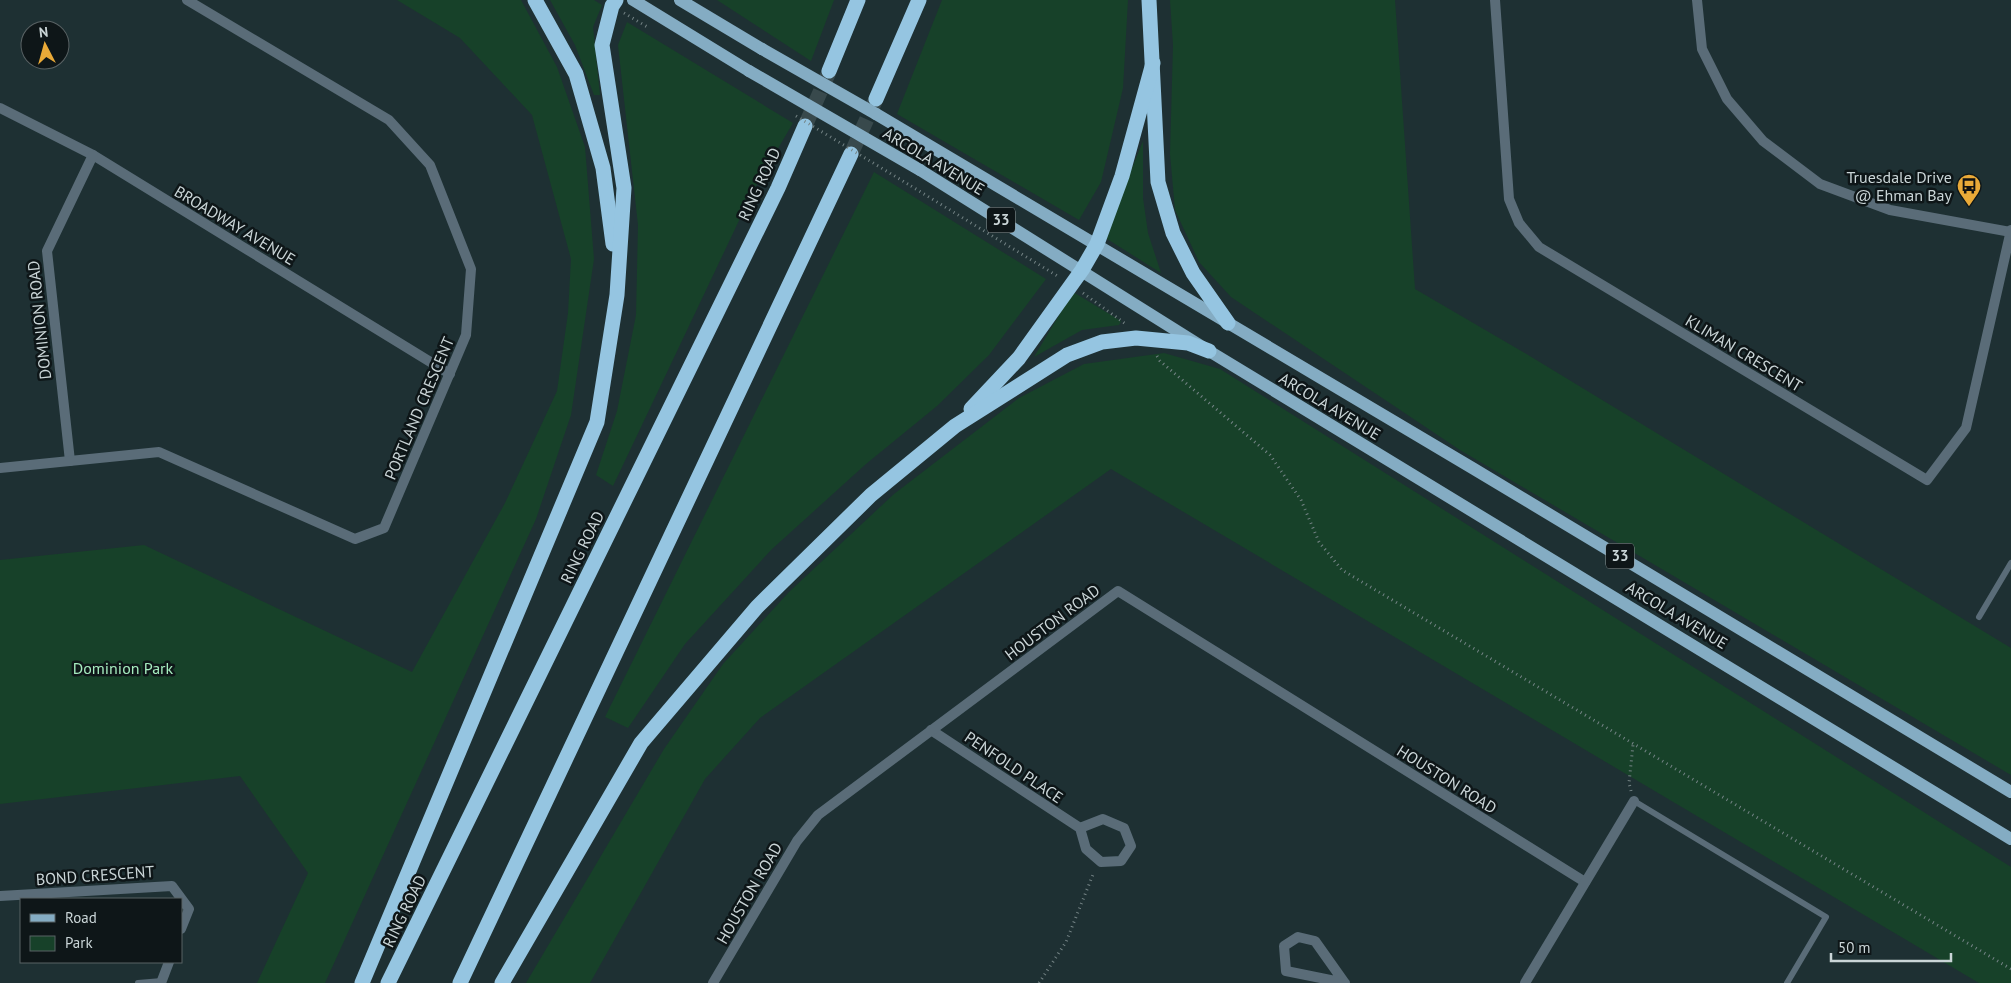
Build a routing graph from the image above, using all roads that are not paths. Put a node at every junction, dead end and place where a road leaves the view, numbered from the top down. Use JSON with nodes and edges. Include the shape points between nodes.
{"nodes":[{"id":1,"x":187,"y":0,"type":"edge"},
{"id":2,"x":535,"y":0,"type":"edge"},
{"id":3,"x":616,"y":0,"type":"edge"},
{"id":4,"x":633,"y":0,"type":"edge"},
{"id":5,"x":680,"y":0,"type":"edge"},
{"id":6,"x":858,"y":0,"type":"edge"},
{"id":7,"x":919,"y":0,"type":"edge"},
{"id":8,"x":1149,"y":0,"type":"edge"},
{"id":9,"x":1495,"y":0,"type":"edge"},
{"id":10,"x":1697,"y":0,"type":"edge"},
{"id":11,"x":1153,"y":63,"type":"junction"},
{"id":12,"x":829,"y":71,"type":"tunnel mouth"},
{"id":13,"x":876,"y":99,"type":"tunnel mouth"},
{"id":14,"x":0,"y":108,"type":"edge"},
{"id":15,"x":805,"y":126,"type":"tunnel mouth"},
{"id":16,"x":851,"y":154,"type":"tunnel mouth"},
{"id":17,"x":92,"y":155,"type":"junction"},
{"id":18,"x":2011,"y":231,"type":"edge"},
{"id":19,"x":1097,"y":244,"type":"junction"},
{"id":20,"x":1082,"y":270,"type":"junction"},
{"id":21,"x":617,"y":295,"type":"junction"},
{"id":22,"x":1228,"y":323,"type":"junction"},
{"id":23,"x":1209,"y":351,"type":"junction"},
{"id":24,"x":450,"y":374,"type":"junction"},
{"id":25,"x":955,"y":426,"type":"junction"},
{"id":26,"x":70,"y":461,"type":"junction"},
{"id":27,"x":0,"y":468,"type":"edge"},
{"id":28,"x":2011,"y":563,"type":"edge"},
{"id":29,"x":1979,"y":617,"type":"dead end"},
{"id":30,"x":932,"y":730,"type":"junction"},
{"id":31,"x":2011,"y":792,"type":"edge"},
{"id":32,"x":1634,"y":801,"type":"joint"},
{"id":33,"x":1080,"y":828,"type":"junction"},
{"id":34,"x":2011,"y":839,"type":"edge"},
{"id":35,"x":1584,"y":882,"type":"junction"},
{"id":36,"x":0,"y":896,"type":"edge"},
{"id":37,"x":181,"y":898,"type":"edge"},
{"id":38,"x":182,"y":899,"type":"edge"},
{"id":39,"x":182,"y":926,"type":"edge"},
{"id":40,"x":169,"y":963,"type":"edge"},
{"id":41,"x":161,"y":982,"type":"edge"},
{"id":42,"x":138,"y":983,"type":"edge"},
{"id":43,"x":362,"y":983,"type":"edge"},
{"id":44,"x":388,"y":983,"type":"edge"},
{"id":45,"x":460,"y":983,"type":"edge"},
{"id":46,"x":502,"y":983,"type":"edge"},
{"id":47,"x":714,"y":983,"type":"edge"},
{"id":48,"x":1344,"y":983,"type":"edge"},
{"id":49,"x":1524,"y":983,"type":"edge"},
{"id":50,"x":1788,"y":983,"type":"edge"}],
"edges":[{"from":1,"to":24,"type":"street","name":"PORTLAND CRESCENT","via":[[389,120],[430,165],[471,269],[466,335]]},
{"from":2,"to":21,"type":"highway","via":[[576,74],[603,168]]},
{"from":3,"to":21,"type":"highway","via":[[602,45],[624,188]]},
{"from":4,"to":20,"type":"main road","name":"ARCOLA AVENUE","number":"33","bridge":true},
{"from":5,"to":19,"type":"main road","name":"ARCOLA AVENUE","number":"33","bridge":true},
{"from":6,"to":12,"type":"highway"},
{"from":7,"to":13,"type":"highway"},
{"from":8,"to":11,"type":"highway"},
{"from":9,"to":18,"type":"street","name":"KLIMAN CRESCENT","via":[[1509,199],[1519,223],[1539,247],[1926,480],[1966,428]]},
{"from":10,"to":18,"type":"street","via":[[1702,49],[1727,99],[1763,141],[1820,184],[1890,210]]},
{"from":11,"to":19,"type":"highway","via":[[1122,176]]},
{"from":11,"to":22,"type":"highway","via":[[1158,182],[1173,233],[1193,273]]},
{"from":14,"to":17,"type":"street","name":"BROADWAY AVENUE"},
{"from":15,"to":44,"type":"highway","name":"RING ROAD","via":[[778,188]]},
{"from":16,"to":45,"type":"highway"},
{"from":17,"to":24,"type":"street","name":"BROADWAY AVENUE"},
{"from":17,"to":26,"type":"street","name":"DOMINION ROAD","via":[[47,251]]},
{"from":19,"to":20,"type":"highway"},
{"from":19,"to":22,"type":"main road","name":"ARCOLA AVENUE","number":"33"},
{"from":20,"to":23,"type":"main road","name":"ARCOLA AVENUE","number":"33"},
{"from":20,"to":25,"type":"highway","via":[[1019,358]]},
{"from":21,"to":43,"type":"highway","via":[[597,422]]},
{"from":22,"to":31,"type":"main road","name":"ARCOLA AVENUE","number":"33"},
{"from":23,"to":25,"type":"highway","via":[[1188,343],[1146,338],[1102,342],[1066,355]]},
{"from":23,"to":34,"type":"main road","name":"ARCOLA AVENUE","number":"33"},
{"from":24,"to":26,"type":"street","name":"PORTLAND CRESCENT","via":[[384,528],[355,539],[159,452]]},
{"from":25,"to":46,"type":"highway","via":[[871,495],[756,607],[641,743]]},
{"from":26,"to":27,"type":"street","name":"PORTLAND CRESCENT"},
{"from":28,"to":29,"type":"lane"},
{"from":30,"to":33,"type":"street","name":"PENFOLD PLACE"},
{"from":30,"to":35,"type":"street","name":"HOUSTON ROAD","via":[[1118,591]]},
{"from":30,"to":47,"type":"street","name":"HOUSTON ROAD","via":[[818,814],[797,841]]},
{"from":32,"to":35,"type":"street"},
{"from":32,"to":50,"type":"lane","via":[[1826,917]]},
{"from":33,"to":33,"type":"street","via":[[1086,849],[1101,862],[1121,861],[1132,846],[1124,828],[1103,819]]},
{"from":35,"to":49,"type":"street"},
{"from":36,"to":37,"type":"street","name":"BOND CRESCENT","via":[[172,886]]},
{"from":38,"to":39,"type":"street","name":"BOND CRESCENT","via":[[189,908]]},
{"from":40,"to":41,"type":"street"},
{"from":41,"to":42,"type":"lane"},
{"from":48,"to":48,"type":"street","via":[[1314,942],[1298,937],[1284,946],[1286,971]]}]}
